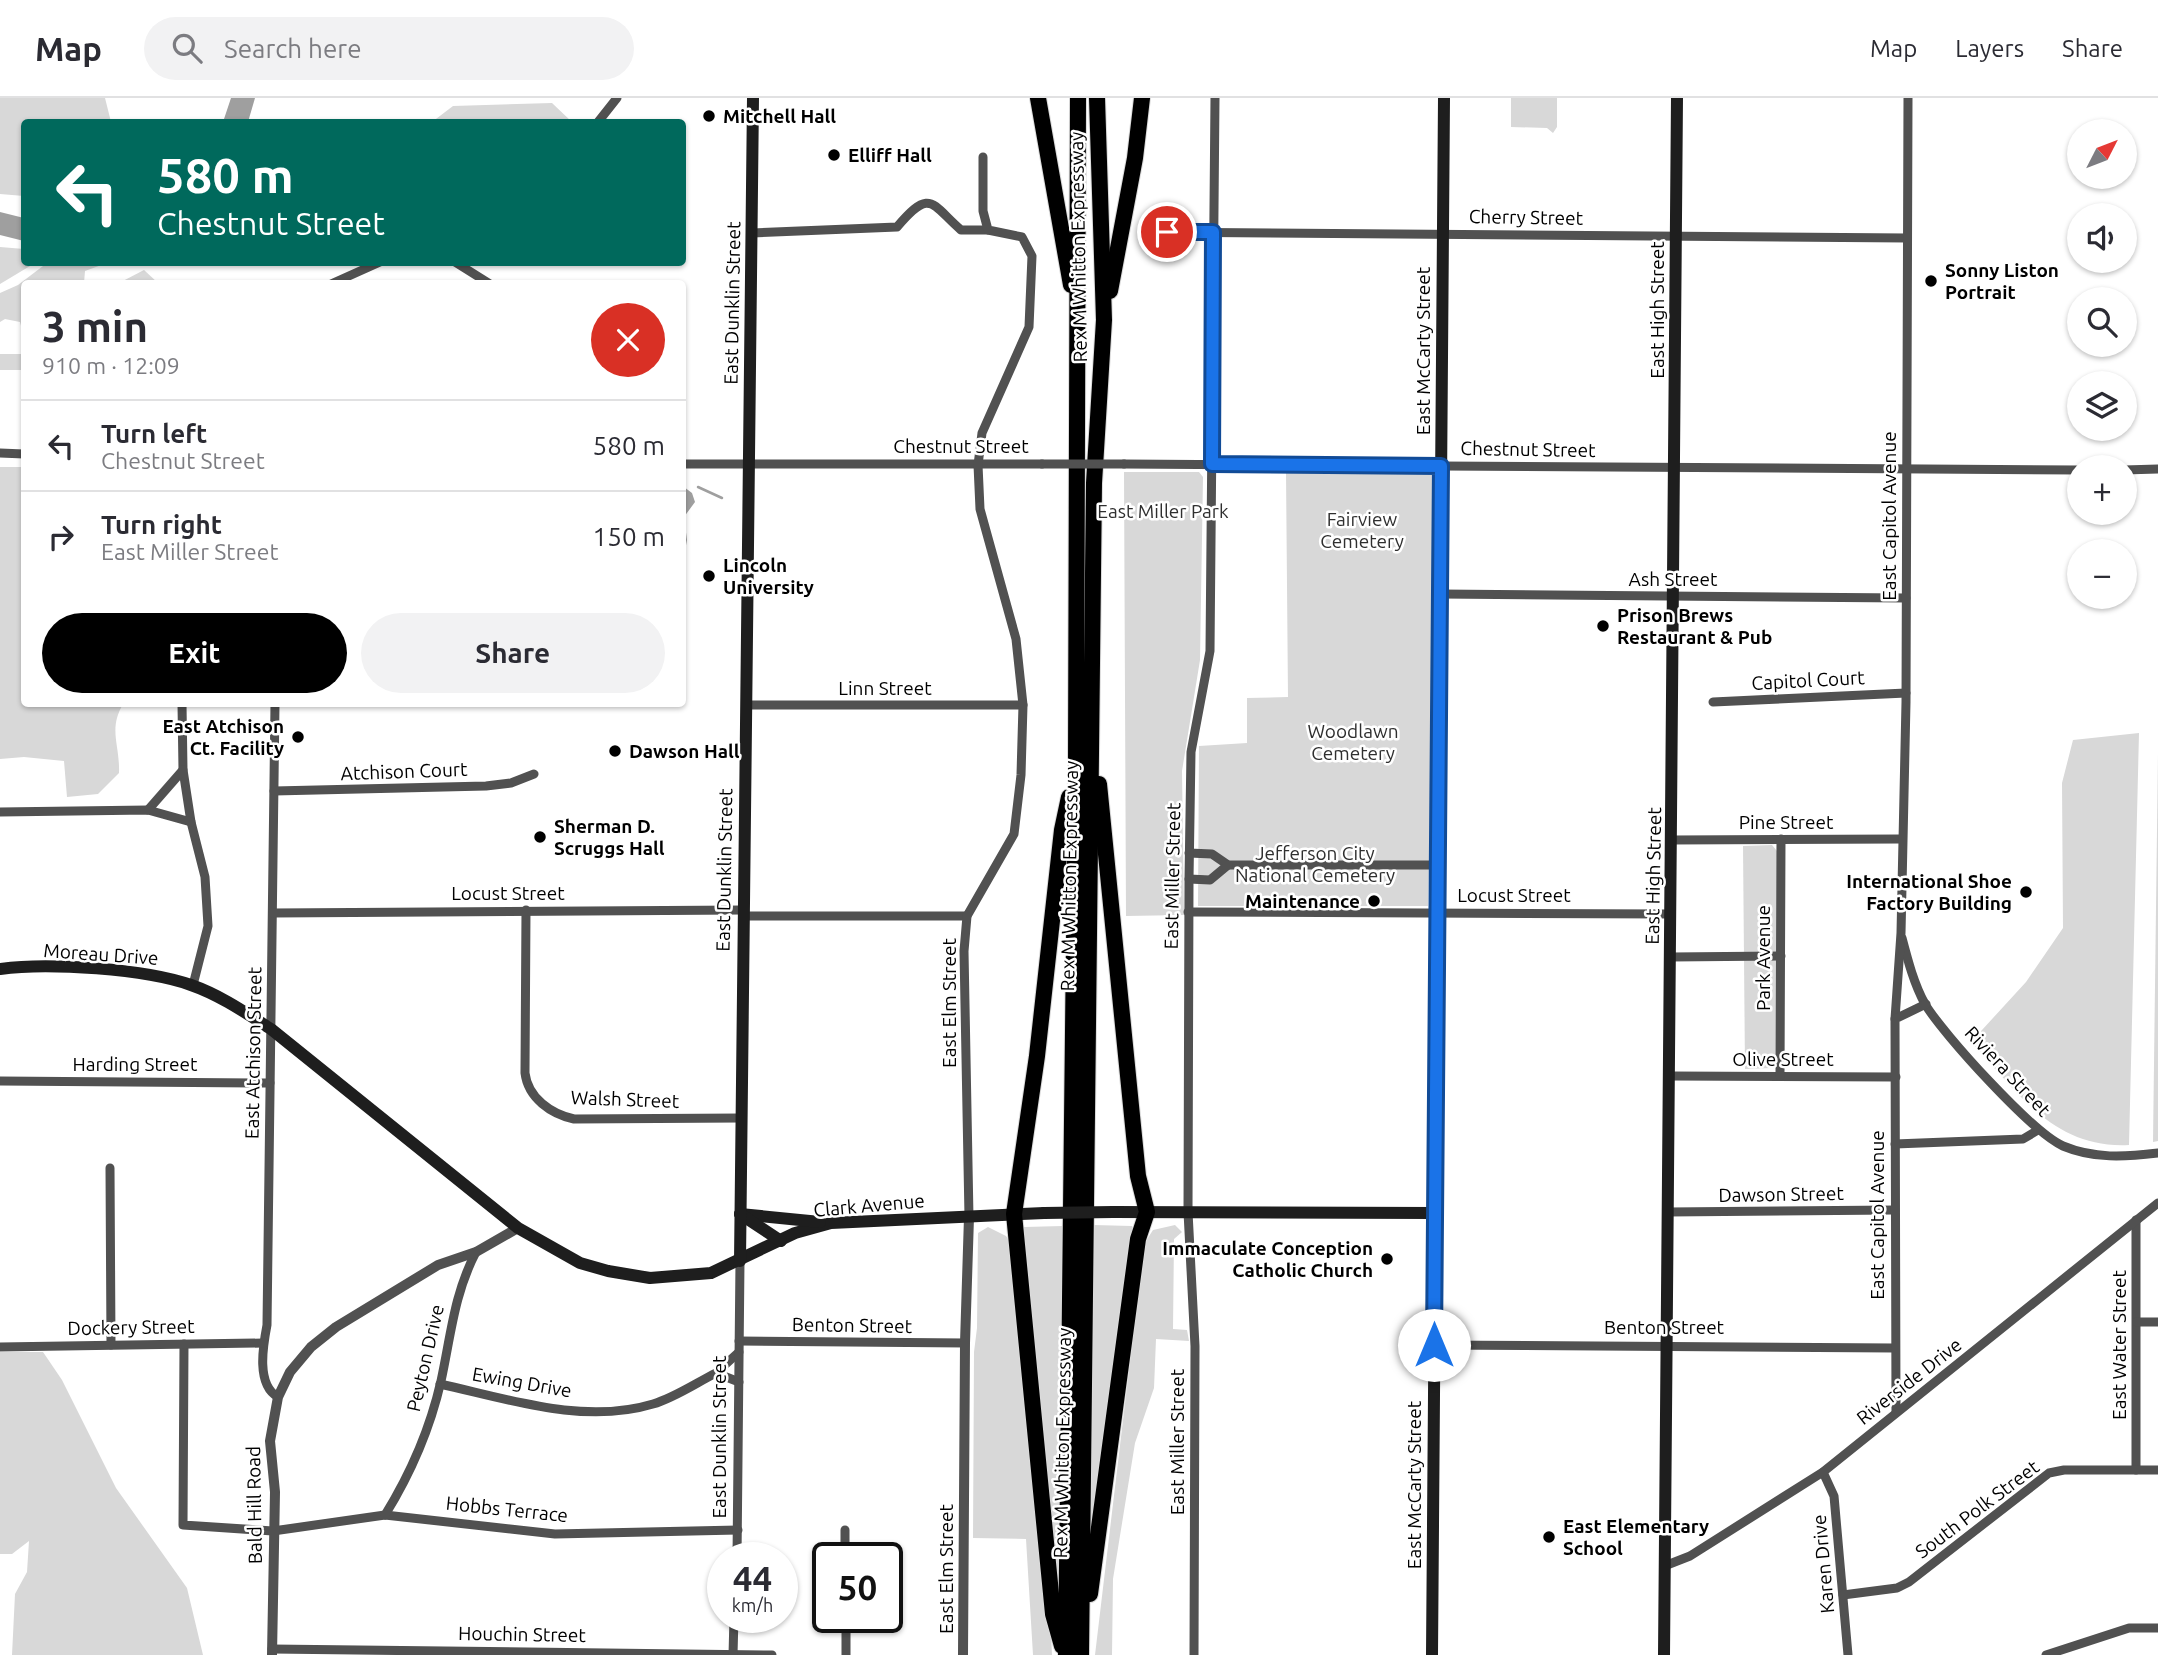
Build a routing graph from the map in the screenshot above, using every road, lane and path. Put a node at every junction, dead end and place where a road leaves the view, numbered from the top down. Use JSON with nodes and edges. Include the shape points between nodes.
{"nodes":[{"id":1,"x":617,"y":98,"type":"edge"},
{"id":2,"x":753,"y":98,"type":"edge"},
{"id":3,"x":1038,"y":98,"type":"edge"},
{"id":4,"x":1078,"y":98,"type":"edge"},
{"id":5,"x":1097,"y":98,"type":"edge"},
{"id":6,"x":1142,"y":98,"type":"edge"},
{"id":7,"x":1215,"y":98,"type":"edge"},
{"id":8,"x":1444,"y":98,"type":"edge"},
{"id":9,"x":1677,"y":98,"type":"edge"},
{"id":10,"x":1908,"y":98,"type":"edge"},
{"id":11,"x":600,"y":119,"type":"edge"},
{"id":12,"x":982,"y":157,"type":"dead end"},
{"id":13,"x":988,"y":230,"type":"junction"},
{"id":14,"x":1144,"y":232,"type":"dead end"},
{"id":15,"x":1213,"y":232,"type":"junction"},
{"id":16,"x":752,"y":233,"type":"junction"},
{"id":17,"x":1443,"y":234,"type":"junction"},
{"id":18,"x":1676,"y":237,"type":"junction"},
{"id":19,"x":1907,"y":238,"type":"junction"},
{"id":20,"x":371,"y":266,"type":"edge"},
{"id":21,"x":461,"y":266,"type":"edge"},
{"id":22,"x":340,"y":280,"type":"edge"},
{"id":23,"x":484,"y":280,"type":"edge"},
{"id":24,"x":1104,"y":320,"type":"junction"},
{"id":25,"x":1078,"y":323,"type":"junction"},
{"id":26,"x":0,"y":453,"type":"edge"},
{"id":27,"x":21,"y":454,"type":"edge"},
{"id":28,"x":749,"y":463,"type":"junction"},
{"id":29,"x":686,"y":464,"type":"edge"},
{"id":30,"x":1212,"y":464,"type":"junction"},
{"id":31,"x":978,"y":465,"type":"junction"},
{"id":32,"x":1441,"y":466,"type":"junction"},
{"id":33,"x":1676,"y":468,"type":"junction"},
{"id":34,"x":2158,"y":469,"type":"edge"},
{"id":35,"x":1907,"y":470,"type":"junction"},
{"id":36,"x":2067,"y":470,"type":"edge"},
{"id":37,"x":2137,"y":470,"type":"edge"},
{"id":38,"x":1440,"y":594,"type":"junction"},
{"id":39,"x":1675,"y":596,"type":"junction"},
{"id":40,"x":1906,"y":598,"type":"junction"},
{"id":41,"x":1906,"y":693,"type":"junction"},
{"id":42,"x":1713,"y":702,"type":"dead end"},
{"id":43,"x":747,"y":705,"type":"junction"},
{"id":44,"x":1023,"y":705,"type":"junction"},
{"id":45,"x":182,"y":707,"type":"edge"},
{"id":46,"x":275,"y":707,"type":"edge"},
{"id":47,"x":1092,"y":726,"type":"junction"},
{"id":48,"x":1076,"y":764,"type":"junction"},
{"id":49,"x":183,"y":770,"type":"junction"},
{"id":50,"x":534,"y":774,"type":"dead end"},
{"id":51,"x":274,"y":791,"type":"junction"},
{"id":52,"x":148,"y":810,"type":"junction"},
{"id":53,"x":0,"y":812,"type":"edge"},
{"id":54,"x":191,"y":822,"type":"junction"},
{"id":55,"x":1781,"y":839,"type":"junction"},
{"id":56,"x":1900,"y":839,"type":"junction"},
{"id":57,"x":1672,"y":840,"type":"junction"},
{"id":58,"x":1189,"y":853,"type":"junction"},
{"id":59,"x":1228,"y":865,"type":"junction"},
{"id":60,"x":1438,"y":865,"type":"junction"},
{"id":61,"x":1189,"y":879,"type":"junction"},
{"id":62,"x":526,"y":910,"type":"junction"},
{"id":63,"x":1188,"y":912,"type":"junction"},
{"id":64,"x":1438,"y":912,"type":"junction"},
{"id":65,"x":273,"y":913,"type":"junction"},
{"id":66,"x":743,"y":913,"type":"junction"},
{"id":67,"x":1671,"y":914,"type":"junction"},
{"id":68,"x":967,"y":916,"type":"junction"},
{"id":69,"x":1900,"y":933,"type":"junction"},
{"id":70,"x":1781,"y":956,"type":"junction"},
{"id":71,"x":1671,"y":957,"type":"junction"},
{"id":72,"x":0,"y":969,"type":"edge"},
{"id":73,"x":193,"y":985,"type":"junction"},
{"id":74,"x":1926,"y":1004,"type":"junction"},
{"id":75,"x":1895,"y":1018,"type":"junction"},
{"id":76,"x":271,"y":1029,"type":"junction"},
{"id":77,"x":1671,"y":1076,"type":"junction"},
{"id":78,"x":1780,"y":1076,"type":"junction"},
{"id":79,"x":1896,"y":1077,"type":"junction"},
{"id":80,"x":0,"y":1080,"type":"edge"},
{"id":81,"x":270,"y":1083,"type":"junction"},
{"id":82,"x":741,"y":1118,"type":"junction"},
{"id":83,"x":2038,"y":1130,"type":"junction"},
{"id":84,"x":1895,"y":1144,"type":"junction"},
{"id":85,"x":2158,"y":1153,"type":"edge"},
{"id":86,"x":110,"y":1168,"type":"dead end"},
{"id":87,"x":2158,"y":1203,"type":"edge"},
{"id":88,"x":1894,"y":1210,"type":"junction"},
{"id":89,"x":1147,"y":1212,"type":"junction"},
{"id":90,"x":1188,"y":1212,"type":"junction"},
{"id":91,"x":1668,"y":1212,"type":"junction"},
{"id":92,"x":740,"y":1213,"type":"junction"},
{"id":93,"x":1435,"y":1213,"type":"junction"},
{"id":94,"x":1014,"y":1214,"type":"junction"},
{"id":95,"x":970,"y":1217,"type":"junction"},
{"id":96,"x":2136,"y":1220,"type":"junction"},
{"id":97,"x":831,"y":1223,"type":"junction"},
{"id":98,"x":518,"y":1228,"type":"junction"},
{"id":99,"x":781,"y":1241,"type":"junction"},
{"id":100,"x":476,"y":1251,"type":"junction"},
{"id":101,"x":740,"y":1261,"type":"junction"},
{"id":102,"x":2137,"y":1322,"type":"junction"},
{"id":103,"x":2158,"y":1322,"type":"edge"},
{"id":104,"x":739,"y":1341,"type":"junction"},
{"id":105,"x":264,"y":1343,"type":"junction"},
{"id":106,"x":965,"y":1343,"type":"junction"},
{"id":107,"x":184,"y":1344,"type":"junction"},
{"id":108,"x":1665,"y":1344,"type":"junction"},
{"id":109,"x":111,"y":1345,"type":"junction"},
{"id":110,"x":1434,"y":1345,"type":"junction"},
{"id":111,"x":0,"y":1347,"type":"edge"},
{"id":112,"x":1894,"y":1348,"type":"junction"},
{"id":113,"x":739,"y":1352,"type":"junction"},
{"id":114,"x":716,"y":1373,"type":"junction"},
{"id":115,"x":739,"y":1382,"type":"junction"},
{"id":116,"x":440,"y":1384,"type":"junction"},
{"id":117,"x":278,"y":1396,"type":"junction"},
{"id":118,"x":1896,"y":1412,"type":"junction"},
{"id":119,"x":2136,"y":1470,"type":"junction"},
{"id":120,"x":2158,"y":1470,"type":"edge"},
{"id":121,"x":1823,"y":1472,"type":"junction"},
{"id":122,"x":385,"y":1515,"type":"junction"},
{"id":123,"x":738,"y":1530,"type":"junction"},
{"id":124,"x":845,"y":1530,"type":"dead end"},
{"id":125,"x":273,"y":1531,"type":"junction"},
{"id":126,"x":738,"y":1542,"type":"edge"},
{"id":127,"x":845,"y":1542,"type":"edge"},
{"id":128,"x":1667,"y":1564,"type":"junction"},
{"id":129,"x":1843,"y":1595,"type":"junction"},
{"id":130,"x":2158,"y":1628,"type":"edge"},
{"id":131,"x":734,"y":1633,"type":"edge"},
{"id":132,"x":846,"y":1633,"type":"edge"},
{"id":133,"x":272,"y":1652,"type":"edge"},
{"id":134,"x":733,"y":1655,"type":"edge"},
{"id":135,"x":772,"y":1655,"type":"edge"},
{"id":136,"x":846,"y":1655,"type":"edge"},
{"id":137,"x":963,"y":1655,"type":"edge"},
{"id":138,"x":1065,"y":1655,"type":"edge"},
{"id":139,"x":1082,"y":1655,"type":"edge"},
{"id":140,"x":1194,"y":1655,"type":"edge"},
{"id":141,"x":1432,"y":1655,"type":"edge"},
{"id":142,"x":1664,"y":1655,"type":"edge"},
{"id":143,"x":1848,"y":1655,"type":"edge"},
{"id":144,"x":2046,"y":1655,"type":"edge"}],
"edges":[{"from":1,"to":11,"type":"street"},
{"from":2,"to":16,"type":"main road","name":"East Dunklin Street"},
{"from":3,"to":25,"type":"highway"},
{"from":4,"to":25,"type":"highway","name":"Rex M Whitton Expressway"},
{"from":5,"to":24,"type":"highway","name":"Rex M Whitton Expressway"},
{"from":6,"to":24,"type":"highway"},
{"from":7,"to":15,"type":"street","name":"East Miller Street"},
{"from":8,"to":17,"type":"main road","name":"East McCarty Street"},
{"from":9,"to":18,"type":"main road","name":"East High Street"},
{"from":10,"to":19,"type":"street","name":"East Capitol Avenue"},
{"from":12,"to":13,"type":"street"},
{"from":13,"to":16,"type":"street","via":[[961,230],[931,203],[914,207],[897,227]]},
{"from":13,"to":31,"type":"street","name":"East Elm Street","via":[[1022,237],[1032,256],[1029,327],[982,433]]},
{"from":14,"to":15,"type":"street","name":"Cherry Street"},
{"from":15,"to":17,"type":"street","name":"Cherry Street"},
{"from":15,"to":30,"type":"street","name":"East Miller Street"},
{"from":16,"to":28,"type":"main road","name":"East Dunklin Street"},
{"from":17,"to":18,"type":"street","name":"Cherry Street"},
{"from":17,"to":32,"type":"main road","name":"East McCarty Street"},
{"from":18,"to":19,"type":"street","name":"Cherry Street"},
{"from":18,"to":33,"type":"main road","name":"East High Street"},
{"from":19,"to":35,"type":"street","name":"East Capitol Avenue"},
{"from":20,"to":22,"type":"street"},
{"from":21,"to":23,"type":"street"},
{"from":24,"to":47,"type":"highway","name":"Rex M Whitton Expressway","via":[[1094,483]]},
{"from":25,"to":48,"type":"highway","name":"Rex M Whitton Expressway"},
{"from":26,"to":27,"type":"street"},
{"from":28,"to":29,"type":"street","name":"Chestnut Street"},
{"from":28,"to":31,"type":"street","name":"Chestnut Street"},
{"from":28,"to":43,"type":"main road","name":"East Dunklin Street"},
{"from":30,"to":31,"type":"street","name":"Chestnut Street","bridge":true},
{"from":30,"to":32,"type":"street","name":"Chestnut Street"},
{"from":30,"to":58,"type":"street","name":"East Miller Street","via":[[1210,651],[1191,752]]},
{"from":31,"to":44,"type":"street","name":"East Elm Street","via":[[980,509],[1016,639]]},
{"from":32,"to":33,"type":"street","name":"Chestnut Street"},
{"from":32,"to":38,"type":"main road","name":"East McCarty Street"},
{"from":33,"to":35,"type":"street","name":"Chestnut Street"},
{"from":33,"to":39,"type":"main road","name":"East High Street"},
{"from":34,"to":37,"type":"street"},
{"from":35,"to":36,"type":"street","name":"Chestnut Street"},
{"from":35,"to":40,"type":"street","name":"East Capitol Avenue"},
{"from":38,"to":39,"type":"street","name":"Ash Street"},
{"from":38,"to":60,"type":"main road","name":"East McCarty Street"},
{"from":39,"to":40,"type":"street","name":"Ash Street"},
{"from":39,"to":57,"type":"main road","name":"East High Street"},
{"from":40,"to":41,"type":"street","name":"East Capitol Avenue"},
{"from":41,"to":42,"type":"street","name":"Capitol Court"},
{"from":41,"to":56,"type":"street","name":"East Capitol Avenue"},
{"from":43,"to":44,"type":"street","name":"Linn Street"},
{"from":43,"to":66,"type":"main road","name":"East Dunklin Street"},
{"from":44,"to":68,"type":"street","name":"East Elm Street","via":[[1014,834]]},
{"from":45,"to":49,"type":"street"},
{"from":46,"to":51,"type":"street","name":"East Atchison Street"},
{"from":47,"to":89,"type":"highway","via":[[1138,1176]]},
{"from":47,"to":139,"type":"highway","name":"Rex M Whitton Expressway"},
{"from":48,"to":94,"type":"highway","via":[[1062,830]]},
{"from":48,"to":138,"type":"highway","name":"Rex M Whitton Expressway"},
{"from":49,"to":52,"type":"street"},
{"from":49,"to":54,"type":"street"},
{"from":50,"to":51,"type":"street","name":"Atchison Court","via":[[486,786]]},
{"from":51,"to":65,"type":"street","name":"East Atchison Street"},
{"from":52,"to":53,"type":"street"},
{"from":52,"to":54,"type":"street"},
{"from":54,"to":73,"type":"street","via":[[205,877],[208,926]]},
{"from":55,"to":56,"type":"street","name":"Pine Street"},
{"from":55,"to":57,"type":"street","name":"Pine Street"},
{"from":55,"to":70,"type":"street","name":"Park Avenue"},
{"from":56,"to":69,"type":"street","name":"East Capitol Avenue"},
{"from":57,"to":67,"type":"main road","name":"East High Street"},
{"from":58,"to":59,"type":"street","via":[[1212,854]]},
{"from":58,"to":61,"type":"street","name":"East Miller Street"},
{"from":59,"to":60,"type":"street"},
{"from":59,"to":61,"type":"street","via":[[1210,880]]},
{"from":60,"to":64,"type":"main road","name":"East McCarty Street"},
{"from":61,"to":63,"type":"street","name":"East Miller Street"},
{"from":62,"to":65,"type":"street","name":"Locust Street"},
{"from":62,"to":66,"type":"street","name":"Locust Street"},
{"from":62,"to":82,"type":"street","name":"Walsh Street","via":[[525,1073],[530,1091],[540,1102],[574,1119]]},
{"from":63,"to":64,"type":"street","name":"Locust Street"},
{"from":63,"to":90,"type":"street","name":"East Miller Street"},
{"from":64,"to":67,"type":"street","name":"Locust Street"},
{"from":64,"to":93,"type":"main road","name":"East McCarty Street"},
{"from":65,"to":76,"type":"street","name":"East Atchison Street"},
{"from":66,"to":68,"type":"street","name":"Locust Street"},
{"from":66,"to":82,"type":"main road","name":"East Dunklin Street"},
{"from":67,"to":71,"type":"main road","name":"East High Street"},
{"from":68,"to":95,"type":"street","name":"East Elm Street"},
{"from":69,"to":74,"type":"street","name":"East Capitol Avenue"},
{"from":69,"to":75,"type":"street","name":"East Capitol Avenue"},
{"from":70,"to":71,"type":"street"},
{"from":70,"to":78,"type":"street","name":"Park Avenue"},
{"from":71,"to":77,"type":"main road","name":"East High Street"},
{"from":72,"to":73,"type":"main road","name":"Moreau Drive","via":[[90,970],[159,976]]},
{"from":73,"to":76,"type":"main road","name":"Moreau Drive"},
{"from":74,"to":75,"type":"street"},
{"from":74,"to":83,"type":"street","name":"Riviera Street","via":[[1961,1049]]},
{"from":75,"to":79,"type":"street","name":"East Capitol Avenue"},
{"from":76,"to":81,"type":"street","name":"East Atchison Street"},
{"from":76,"to":98,"type":"main road","name":"Clark Avenue"},
{"from":77,"to":78,"type":"street","name":"Olive Street"},
{"from":77,"to":91,"type":"main road","name":"East High Street"},
{"from":78,"to":79,"type":"street","name":"Olive Street"},
{"from":79,"to":84,"type":"street","name":"East Capitol Avenue"},
{"from":80,"to":81,"type":"street","name":"Harding Street"},
{"from":81,"to":105,"type":"street","name":"East Atchison Street"},
{"from":82,"to":92,"type":"main road","name":"East Dunklin Street"},
{"from":83,"to":84,"type":"street","via":[[2023,1139]]},
{"from":83,"to":85,"type":"street","name":"Riviera Street","via":[[2062,1145],[2096,1156]]},
{"from":84,"to":88,"type":"street","name":"East Capitol Avenue"},
{"from":86,"to":109,"type":"street"},
{"from":87,"to":96,"type":"street","name":"Riverside Drive"},
{"from":88,"to":91,"type":"street","name":"Dawson Street"},
{"from":88,"to":112,"type":"street","name":"East Capitol Avenue"},
{"from":89,"to":90,"type":"main road","name":"Clark Avenue"},
{"from":89,"to":94,"type":"main road","name":"Clark Avenue","bridge":true},
{"from":89,"to":139,"type":"highway","via":[[1138,1239]]},
{"from":90,"to":93,"type":"main road","name":"Clark Avenue"},
{"from":90,"to":140,"type":"street","name":"East Miller Street","via":[[1195,1346]]},
{"from":91,"to":108,"type":"main road","name":"East High Street"},
{"from":92,"to":97,"type":"main road"},
{"from":92,"to":99,"type":"main road"},
{"from":92,"to":101,"type":"main road","name":"East Dunklin Street"},
{"from":93,"to":110,"type":"main road","name":"East McCarty Street"},
{"from":94,"to":95,"type":"main road","name":"Clark Avenue"},
{"from":94,"to":138,"type":"highway","via":[[1053,1614]]},
{"from":95,"to":97,"type":"main road","name":"Clark Avenue"},
{"from":95,"to":106,"type":"street","name":"East Elm Street"},
{"from":96,"to":102,"type":"street","name":"East Water Street"},
{"from":96,"to":118,"type":"street","name":"Riverside Drive"},
{"from":97,"to":99,"type":"main road","name":"Clark Avenue"},
{"from":98,"to":100,"type":"street"},
{"from":98,"to":101,"type":"main road","name":"Clark Avenue","via":[[580,1263],[650,1278],[712,1273]]},
{"from":99,"to":101,"type":"main road","name":"Clark Avenue"},
{"from":100,"to":116,"type":"street","name":"Peyton Drive","via":[[461,1281]]},
{"from":100,"to":117,"type":"street","name":"Bald Hill Road","via":[[438,1265],[336,1327],[310,1347]]},
{"from":101,"to":104,"type":"street","name":"East Dunklin Street"},
{"from":102,"to":103,"type":"street"},
{"from":102,"to":119,"type":"street","name":"East Water Street"},
{"from":104,"to":106,"type":"street","name":"Benton Street"},
{"from":104,"to":113,"type":"street","name":"East Dunklin Street"},
{"from":105,"to":107,"type":"street","name":"Dockery Street"},
{"from":105,"to":117,"type":"street","name":"East Atchison Street","via":[[265,1384]]},
{"from":106,"to":137,"type":"street","name":"East Elm Street"},
{"from":107,"to":109,"type":"street","name":"Dockery Street"},
{"from":107,"to":125,"type":"street","name":"Hobbs Terrace","via":[[183,1525]]},
{"from":108,"to":110,"type":"street","name":"Benton Street"},
{"from":108,"to":112,"type":"street","name":"Benton Street"},
{"from":108,"to":128,"type":"main road","name":"East High Street"},
{"from":109,"to":111,"type":"street","name":"Dockery Street"},
{"from":110,"to":141,"type":"main road","name":"East McCarty Street"},
{"from":112,"to":118,"type":"street","name":"East Capitol Avenue"},
{"from":113,"to":114,"type":"street","name":"Ewing Drive"},
{"from":113,"to":115,"type":"street","name":"East Dunklin Street"},
{"from":114,"to":115,"type":"street"},
{"from":114,"to":116,"type":"street","name":"Ewing Drive","via":[[653,1404],[615,1410],[559,1410]]},
{"from":115,"to":123,"type":"street","name":"East Dunklin Street"},
{"from":116,"to":122,"type":"street","name":"Peyton Drive","via":[[412,1471]]},
{"from":117,"to":125,"type":"street","name":"Bald Hill Road","via":[[270,1441]]},
{"from":118,"to":121,"type":"street","name":"Riverside Drive"},
{"from":119,"to":120,"type":"street","name":"South Polk Street"},
{"from":119,"to":129,"type":"street","name":"South Polk Street","via":[[2049,1473],[1909,1582],[1898,1588]]},
{"from":121,"to":128,"type":"street","name":"Riverside Drive","via":[[1690,1556]]},
{"from":121,"to":129,"type":"street","name":"Karen Drive","via":[[1834,1496]]},
{"from":122,"to":123,"type":"street","name":"Hobbs Terrace","via":[[555,1534]]},
{"from":122,"to":125,"type":"street","name":"Hobbs Terrace"},
{"from":123,"to":126,"type":"street","name":"East Dunklin Street"},
{"from":124,"to":127,"type":"street"},
{"from":125,"to":133,"type":"street","name":"Bald Hill Road"},
{"from":128,"to":142,"type":"main road","name":"East High Street"},
{"from":129,"to":143,"type":"street","name":"Karen Drive"},
{"from":130,"to":144,"type":"street","via":[[2129,1628]]},
{"from":131,"to":134,"type":"street"},
{"from":132,"to":136,"type":"street"},
{"from":133,"to":134,"type":"street","name":"Houchin Street"},
{"from":134,"to":135,"type":"street","name":"Houchin Street"}]}
